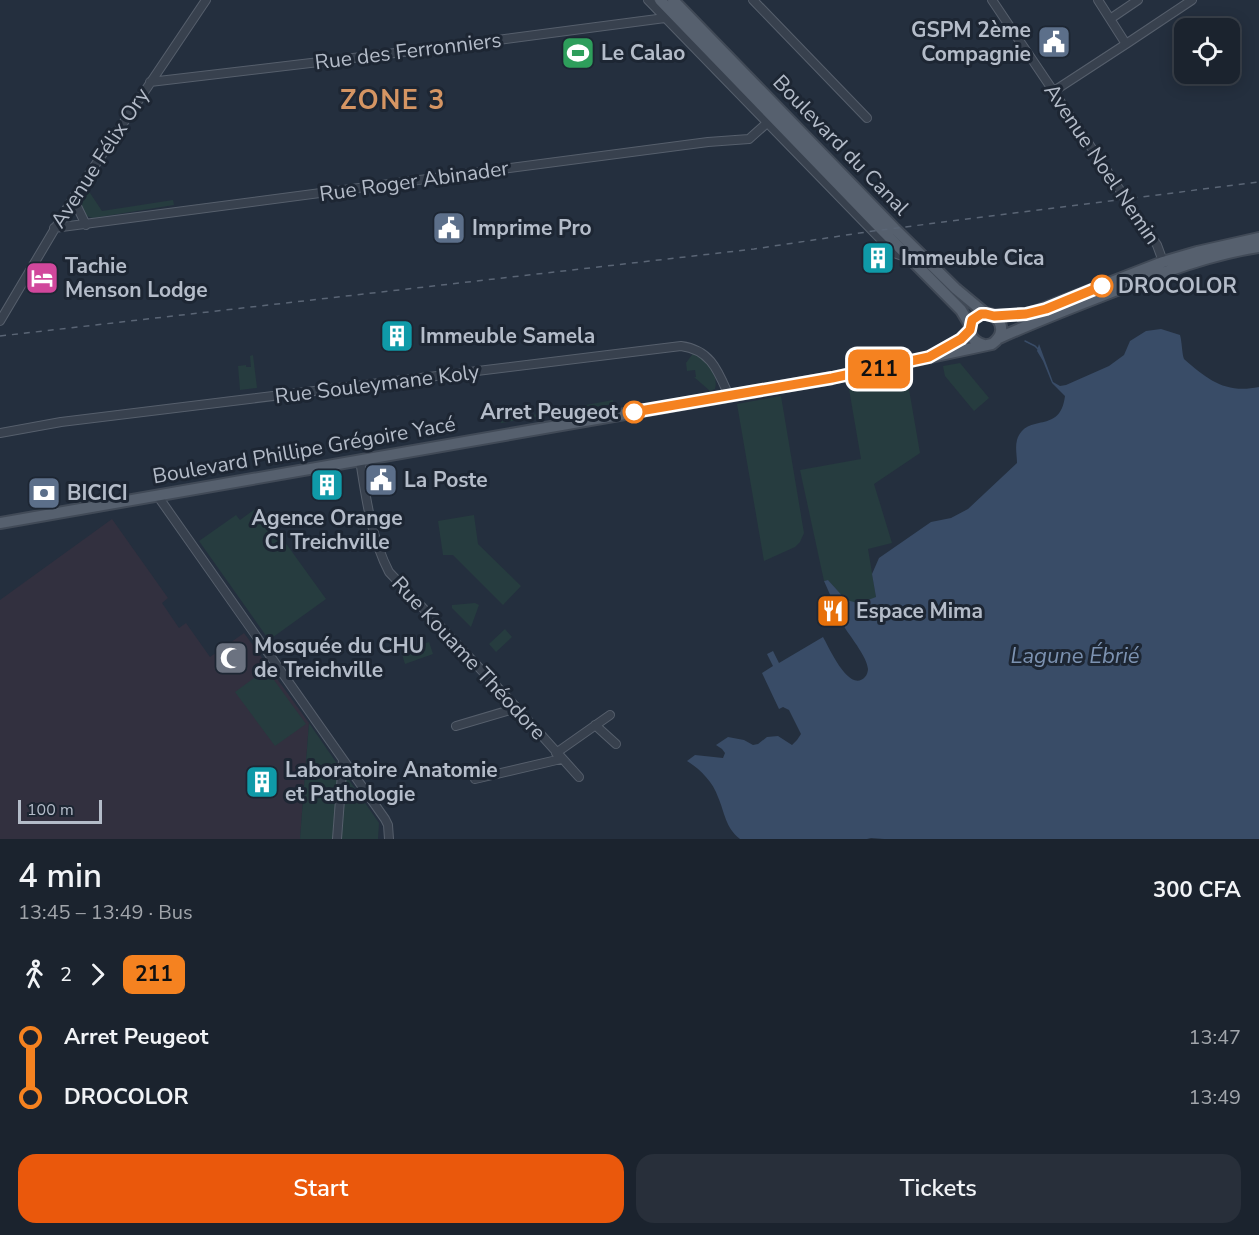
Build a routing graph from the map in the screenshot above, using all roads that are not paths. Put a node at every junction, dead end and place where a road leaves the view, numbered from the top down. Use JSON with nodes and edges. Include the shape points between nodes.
{"nodes":[{"id":1,"x":206,"y":0,"type":"edge"},
{"id":2,"x":648,"y":0,"type":"edge"},
{"id":3,"x":660,"y":0,"type":"edge"},
{"id":4,"x":673,"y":0,"type":"edge"},
{"id":5,"x":753,"y":0,"type":"edge"},
{"id":6,"x":992,"y":0,"type":"edge"},
{"id":7,"x":1098,"y":0,"type":"edge"},
{"id":8,"x":1138,"y":0,"type":"edge"},
{"id":9,"x":1192,"y":0,"type":"edge"},
{"id":10,"x":665,"y":18,"type":"junction"},
{"id":11,"x":1110,"y":19,"type":"junction"},
{"id":12,"x":1126,"y":44,"type":"junction"},
{"id":13,"x":150,"y":82,"type":"junction"},
{"id":14,"x":1054,"y":92,"type":"junction"},
{"id":15,"x":867,"y":118,"type":"dead end"},
{"id":16,"x":767,"y":123,"type":"junction"},
{"id":17,"x":73,"y":198,"type":"junction"},
{"id":18,"x":86,"y":225,"type":"junction"},
{"id":19,"x":54,"y":228,"type":"junction"},
{"id":20,"x":1259,"y":238,"type":"edge"},
{"id":21,"x":1259,"y":247,"type":"edge"},
{"id":22,"x":912,"y":260,"type":"junction"},
{"id":23,"x":1165,"y":267,"type":"junction"},
{"id":24,"x":10,"y":304,"type":"junction"},
{"id":25,"x":0,"y":306,"type":"edge"},
{"id":26,"x":990,"y":315,"type":"junction"},
{"id":27,"x":0,"y":321,"type":"edge"},
{"id":28,"x":970,"y":328,"type":"junction"},
{"id":29,"x":999,"y":338,"type":"junction"},
{"id":30,"x":984,"y":345,"type":"junction"},
{"id":31,"x":933,"y":356,"type":"junction"},
{"id":32,"x":729,"y":396,"type":"junction"},
{"id":33,"x":0,"y":433,"type":"edge"},
{"id":34,"x":360,"y":460,"type":"junction"},
{"id":35,"x":157,"y":495,"type":"junction"},
{"id":36,"x":0,"y":523,"type":"edge"},
{"id":37,"x":517,"y":708,"type":"junction"},
{"id":38,"x":610,"y":715,"type":"dead end"},
{"id":39,"x":595,"y":725,"type":"junction"},
{"id":40,"x":456,"y":726,"type":"dead end"},
{"id":41,"x":616,"y":744,"type":"dead end"},
{"id":42,"x":558,"y":756,"type":"junction"},
{"id":43,"x":344,"y":760,"type":"junction"},
{"id":44,"x":579,"y":777,"type":"dead end"},
{"id":45,"x":475,"y":779,"type":"dead end"},
{"id":46,"x":337,"y":839,"type":"edge"},
{"id":47,"x":389,"y":839,"type":"edge"}],
"edges":[{"from":1,"to":13,"type":"street","name":"Avenue Félix Ory"},
{"from":2,"to":10,"type":"street","name":"Boulevard du Canal"},
{"from":3,"to":22,"type":"main road","name":"Boulevard du Canal"},
{"from":4,"to":26,"type":"main road","name":"Boulevard du Canal","via":[[888,222],[956,289]]},
{"from":5,"to":15,"type":"street"},
{"from":6,"to":14,"type":"street","name":"Avenue Noel Nemin"},
{"from":7,"to":11,"type":"street"},
{"from":8,"to":11,"type":"street"},
{"from":9,"to":12,"type":"street"},
{"from":10,"to":13,"type":"street","name":"Rue des Ferronniers"},
{"from":10,"to":16,"type":"street","name":"Boulevard du Canal"},
{"from":11,"to":12,"type":"street"},
{"from":12,"to":14,"type":"street"},
{"from":13,"to":17,"type":"street","name":"Avenue Félix Ory"},
{"from":14,"to":23,"type":"street","name":"Avenue Noel Nemin","via":[[1157,245]]},
{"from":16,"to":18,"type":"street","name":"Rue Roger Abinader","via":[[749,139]]},
{"from":16,"to":22,"type":"street","name":"Boulevard du Canal","via":[[894,253]]},
{"from":17,"to":18,"type":"street"},
{"from":17,"to":19,"type":"street","name":"Avenue Félix Ory"},
{"from":18,"to":19,"type":"street","name":"Rue Roger Abinader"},
{"from":19,"to":24,"type":"street","name":"Avenue Félix Ory"},
{"from":20,"to":23,"type":"main road","via":[[1197,252]]},
{"from":21,"to":23,"type":"main road"},
{"from":22,"to":28,"type":"main road","name":"Boulevard du Canal","via":[[961,310]]},
{"from":23,"to":26,"type":"main road","via":[[1046,309]]},
{"from":23,"to":29,"type":"main road"},
{"from":24,"to":25,"type":"street"},
{"from":24,"to":27,"type":"street","name":"Avenue Félix Ory"},
{"from":26,"to":28,"type":"main road","via":[[976,317]]},
{"from":26,"to":29,"type":"main road","via":[[1002,328]]},
{"from":28,"to":30,"type":"main road","via":[[970,335]]},
{"from":28,"to":31,"type":"main road","name":"Boulevard Phillipe Grégoire Yacé","via":[[961,339]]},
{"from":29,"to":30,"type":"main road"},
{"from":30,"to":31,"type":"main road","name":"Boulevard Phillipe Grégoire Yacé"},
{"from":31,"to":32,"type":"main road","name":"Boulevard Phillipe Grégoire Yacé"},
{"from":32,"to":33,"type":"street","name":"Rue Souleymane Koly","via":[[709,358],[694,348],[681,346],[61,422]]},
{"from":32,"to":34,"type":"main road","name":"Boulevard Phillipe Grégoire Yacé"},
{"from":34,"to":35,"type":"main road","name":"Boulevard Phillipe Grégoire Yacé"},
{"from":34,"to":37,"type":"street","name":"Rue Kouame Théodore","via":[[373,530],[389,572]]},
{"from":35,"to":36,"type":"main road","name":"Boulevard Phillipe Grégoire Yacé"},
{"from":35,"to":43,"type":"street"},
{"from":37,"to":40,"type":"street"},
{"from":37,"to":42,"type":"street","name":"Rue Kouame Théodore"},
{"from":38,"to":39,"type":"street"},
{"from":39,"to":41,"type":"street"},
{"from":39,"to":42,"type":"street"},
{"from":42,"to":44,"type":"street","name":"Rue Kouame Théodore"},
{"from":42,"to":45,"type":"street"},
{"from":43,"to":46,"type":"street"},
{"from":43,"to":47,"type":"street","via":[[388,825]]}]}
